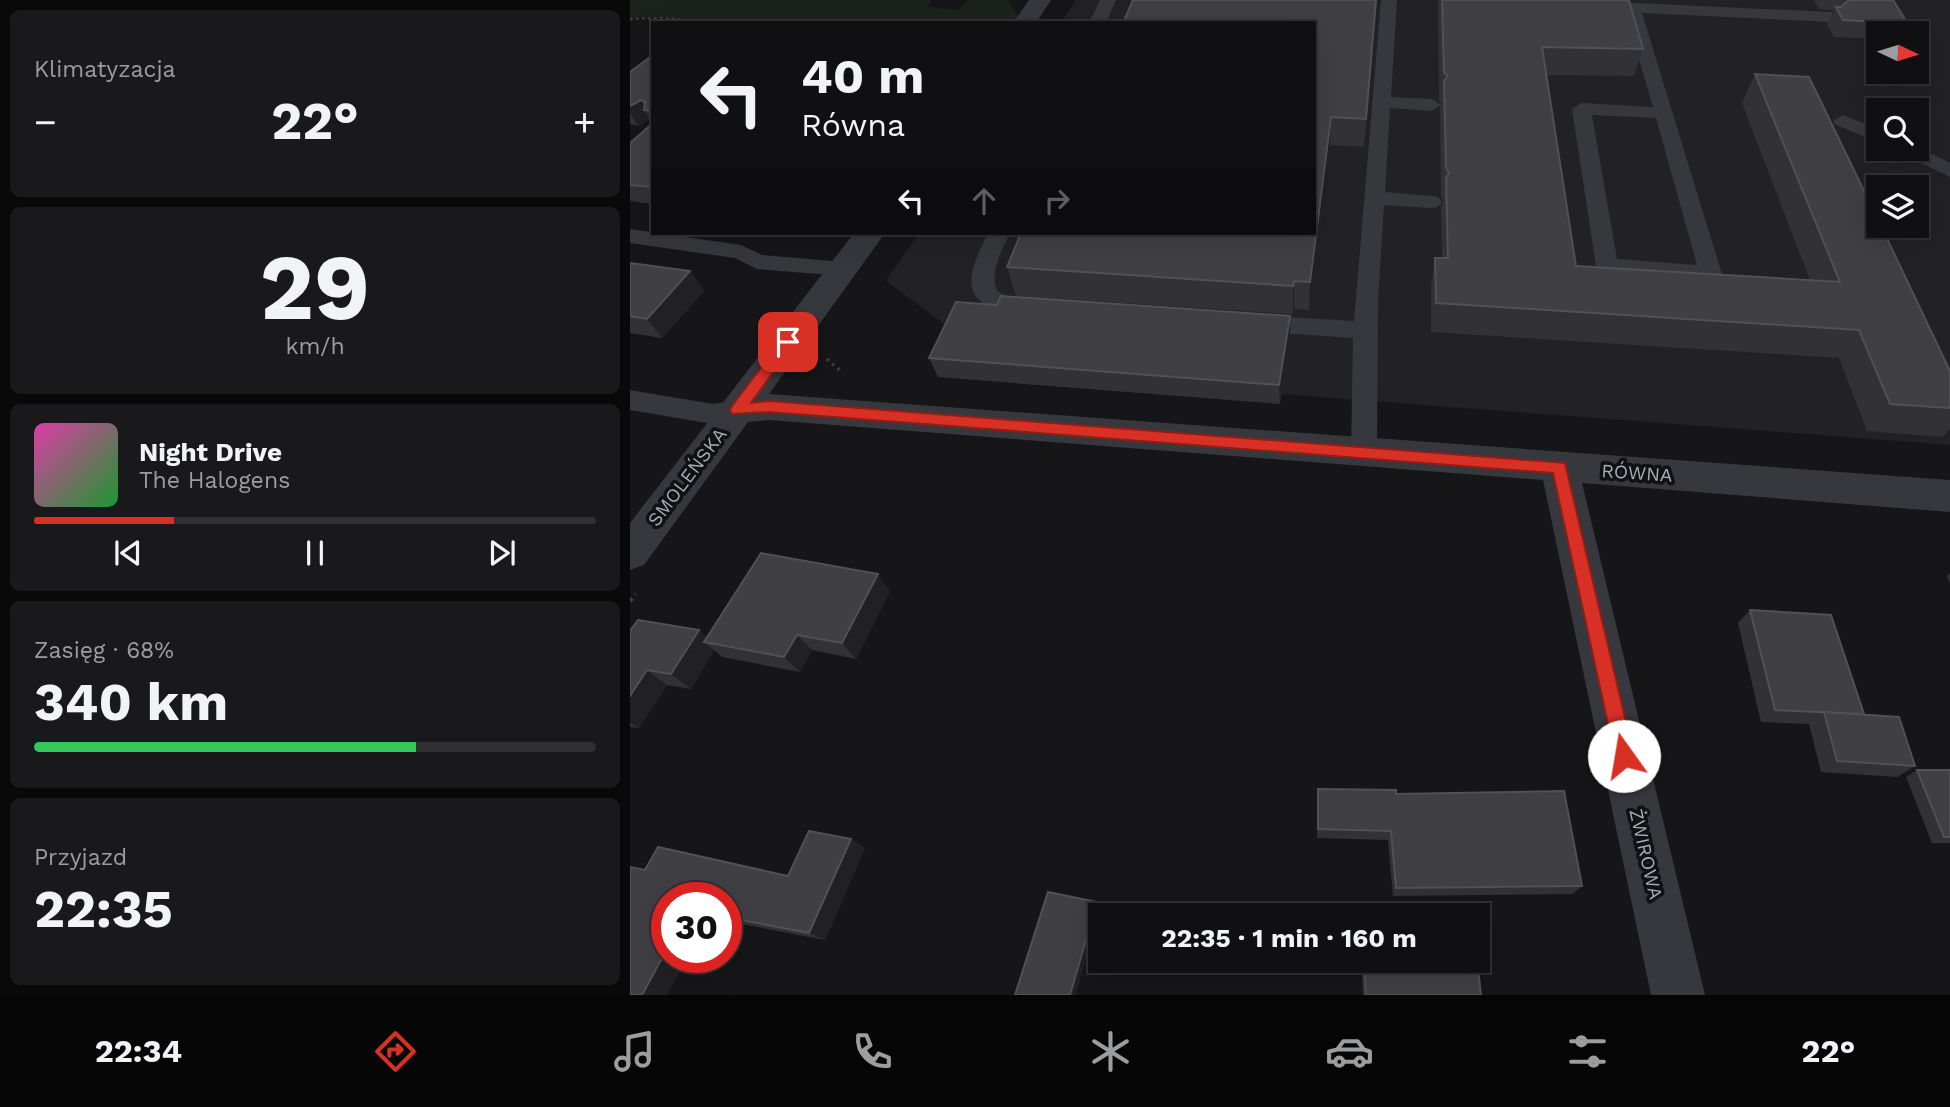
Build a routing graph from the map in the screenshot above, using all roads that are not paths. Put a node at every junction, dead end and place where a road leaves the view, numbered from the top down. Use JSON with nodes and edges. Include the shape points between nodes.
{"nodes":[{"id":1,"x":1040,"y":0,"type":"edge"},
{"id":2,"x":1108,"y":0,"type":"edge"},
{"id":3,"x":1389,"y":0,"type":"edge"},
{"id":4,"x":1605,"y":7,"type":"edge"},
{"id":5,"x":1632,"y":8,"type":"junction"},
{"id":6,"x":1831,"y":17,"type":"dead end"},
{"id":7,"x":1025,"y":21,"type":"edge"},
{"id":8,"x":1098,"y":21,"type":"edge"},
{"id":9,"x":1381,"y":102,"type":"junction"},
{"id":10,"x":1432,"y":105,"type":"dead end"},
{"id":11,"x":1664,"y":113,"type":"junction"},
{"id":12,"x":1843,"y":121,"type":"dead end"},
{"id":13,"x":1866,"y":131,"type":"edge"},
{"id":14,"x":1929,"y":160,"type":"edge"},
{"id":15,"x":1950,"y":170,"type":"edge"},
{"id":16,"x":1374,"y":198,"type":"junction"},
{"id":17,"x":1431,"y":201,"type":"dead end"},
{"id":18,"x":869,"y":235,"type":"edge"},
{"id":19,"x":998,"y":235,"type":"edge"},
{"id":20,"x":630,"y":236,"type":"edge"},
{"id":21,"x":844,"y":269,"type":"junction"},
{"id":22,"x":1054,"y":310,"type":"edge"},
{"id":23,"x":1231,"y":321,"type":"edge"},
{"id":24,"x":1367,"y":330,"type":"junction"},
{"id":25,"x":630,"y":400,"type":"edge"},
{"id":26,"x":738,"y":410,"type":"junction"},
{"id":27,"x":1364,"y":452,"type":"junction"},
{"id":28,"x":1559,"y":467,"type":"junction"},
{"id":29,"x":1950,"y":496,"type":"edge"},
{"id":30,"x":630,"y":553,"type":"edge"},
{"id":31,"x":1678,"y":995,"type":"edge"}],
"edges":[{"from":1,"to":7,"type":"street"},
{"from":2,"to":8,"type":"lane"},
{"from":3,"to":9,"type":"lane"},
{"from":4,"to":5,"type":"lane"},
{"from":5,"to":6,"type":"lane"},
{"from":5,"to":11,"type":"lane"},
{"from":9,"to":10,"type":"lane"},
{"from":9,"to":16,"type":"lane"},
{"from":11,"to":11,"type":"lane","via":[[1581,109],[1607,266],[1711,274]]},
{"from":12,"to":13,"type":"lane"},
{"from":14,"to":15,"type":"lane"},
{"from":16,"to":17,"type":"lane"},
{"from":16,"to":24,"type":"lane"},
{"from":18,"to":21,"type":"street","name":"SMOLEŃSKA"},
{"from":19,"to":22,"type":"lane","via":[[981,280],[988,298],[1010,306]]},
{"from":20,"to":21,"type":"lane","via":[[741,252],[757,262]]},
{"from":21,"to":26,"type":"street","name":"SMOLEŃSKA"},
{"from":23,"to":24,"type":"lane"},
{"from":24,"to":27,"type":"lane"},
{"from":25,"to":26,"type":"lane","via":[[713,414]]},
{"from":26,"to":27,"type":"street","name":"RÓWNA","via":[[769,407]]},
{"from":26,"to":30,"type":"street","name":"SMOLEŃSKA"},
{"from":27,"to":28,"type":"street","name":"RÓWNA"},
{"from":28,"to":29,"type":"street","name":"RÓWNA"},
{"from":28,"to":31,"type":"street","name":"ŻWIROWA"}]}
